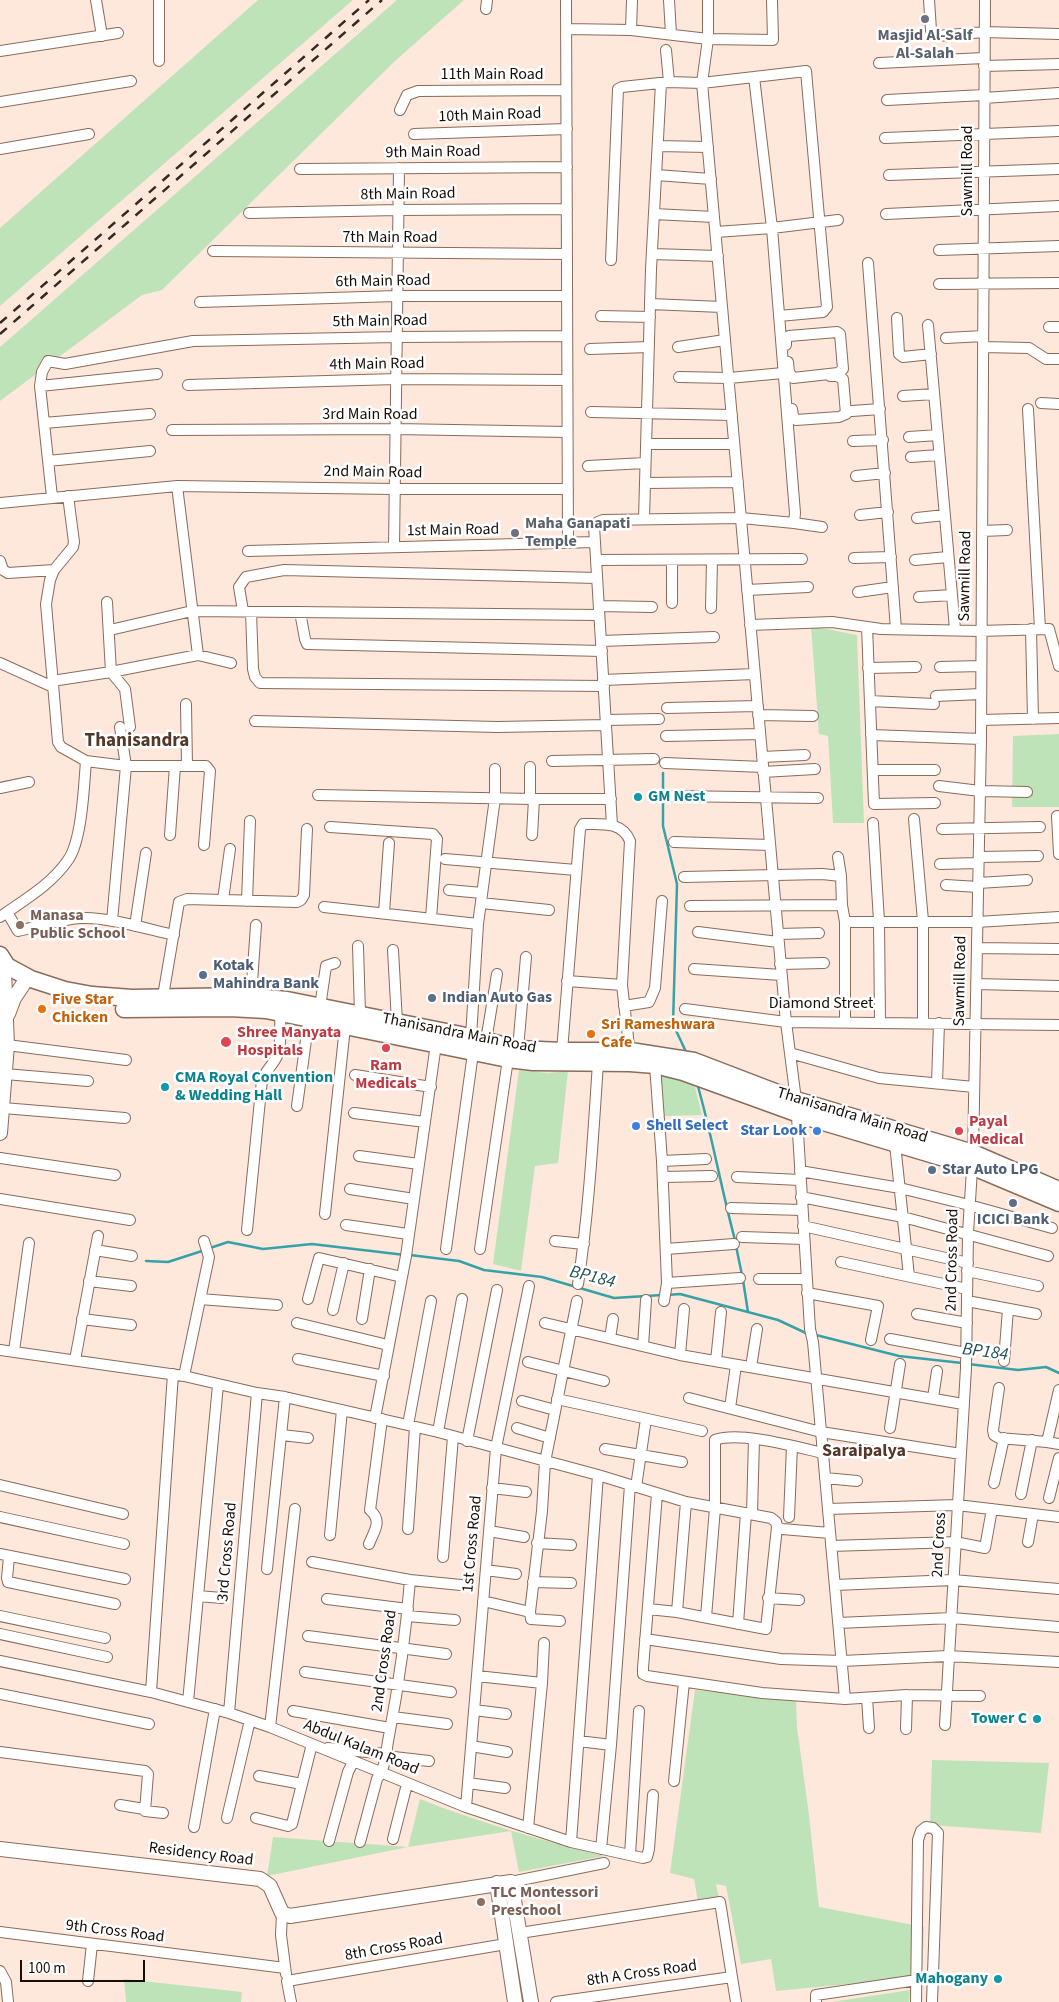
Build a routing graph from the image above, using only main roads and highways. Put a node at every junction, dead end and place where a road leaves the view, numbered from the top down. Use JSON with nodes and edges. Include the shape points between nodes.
{"nodes":[{"id":1,"x":3,"y":964,"type":"edge"},
{"id":2,"x":162,"y":1003,"type":"junction"},
{"id":3,"x":315,"y":1012,"type":"junction"},
{"id":4,"x":477,"y":1044,"type":"junction"},
{"id":5,"x":513,"y":1054,"type":"junction"},
{"id":6,"x":630,"y":1057,"type":"junction"},
{"id":7,"x":796,"y":1106,"type":"junction"},
{"id":8,"x":972,"y":1160,"type":"junction"},
{"id":9,"x":1059,"y":1190,"type":"edge"},
{"id":10,"x":1059,"y":1203,"type":"edge"}],
"edges":[{"from":1,"to":2,"type":"main road","name":"Thanisandra Main Road","via":[[25,981],[92,995]]},
{"from":2,"to":3,"type":"main road","name":"Thanisandra Main Road","via":[[280,1013]]},
{"from":2,"to":3,"type":"main road","name":"Thanisandra Main Road","via":[[251,997],[287,1000]]},
{"from":3,"to":4,"type":"main road","name":"Thanisandra Main Road","via":[[360,1014]]},
{"from":3,"to":4,"type":"main road","name":"Thanisandra Main Road","via":[[345,1027],[436,1044]]},
{"from":4,"to":5,"type":"main road","name":"Thanisandra Main Road"},
{"from":5,"to":6,"type":"main road","name":"Thanisandra Main Road","via":[[562,1051]]},
{"from":5,"to":6,"type":"main road","name":"Thanisandra Main Road","via":[[533,1062],[598,1063]]},
{"from":6,"to":7,"type":"main road","name":"Thanisandra Main Road"},
{"from":6,"to":7,"type":"main road","name":"Thanisandra Main Road","via":[[694,1061]]},
{"from":7,"to":8,"type":"main road","name":"Thanisandra Main Road"},
{"from":7,"to":8,"type":"main road","name":"Thanisandra Main Road","via":[[895,1144]]},
{"from":8,"to":9,"type":"main road","name":"Thanisandra Main Road"},
{"from":8,"to":10,"type":"main road","name":"Thanisandra Main Road"}]}
